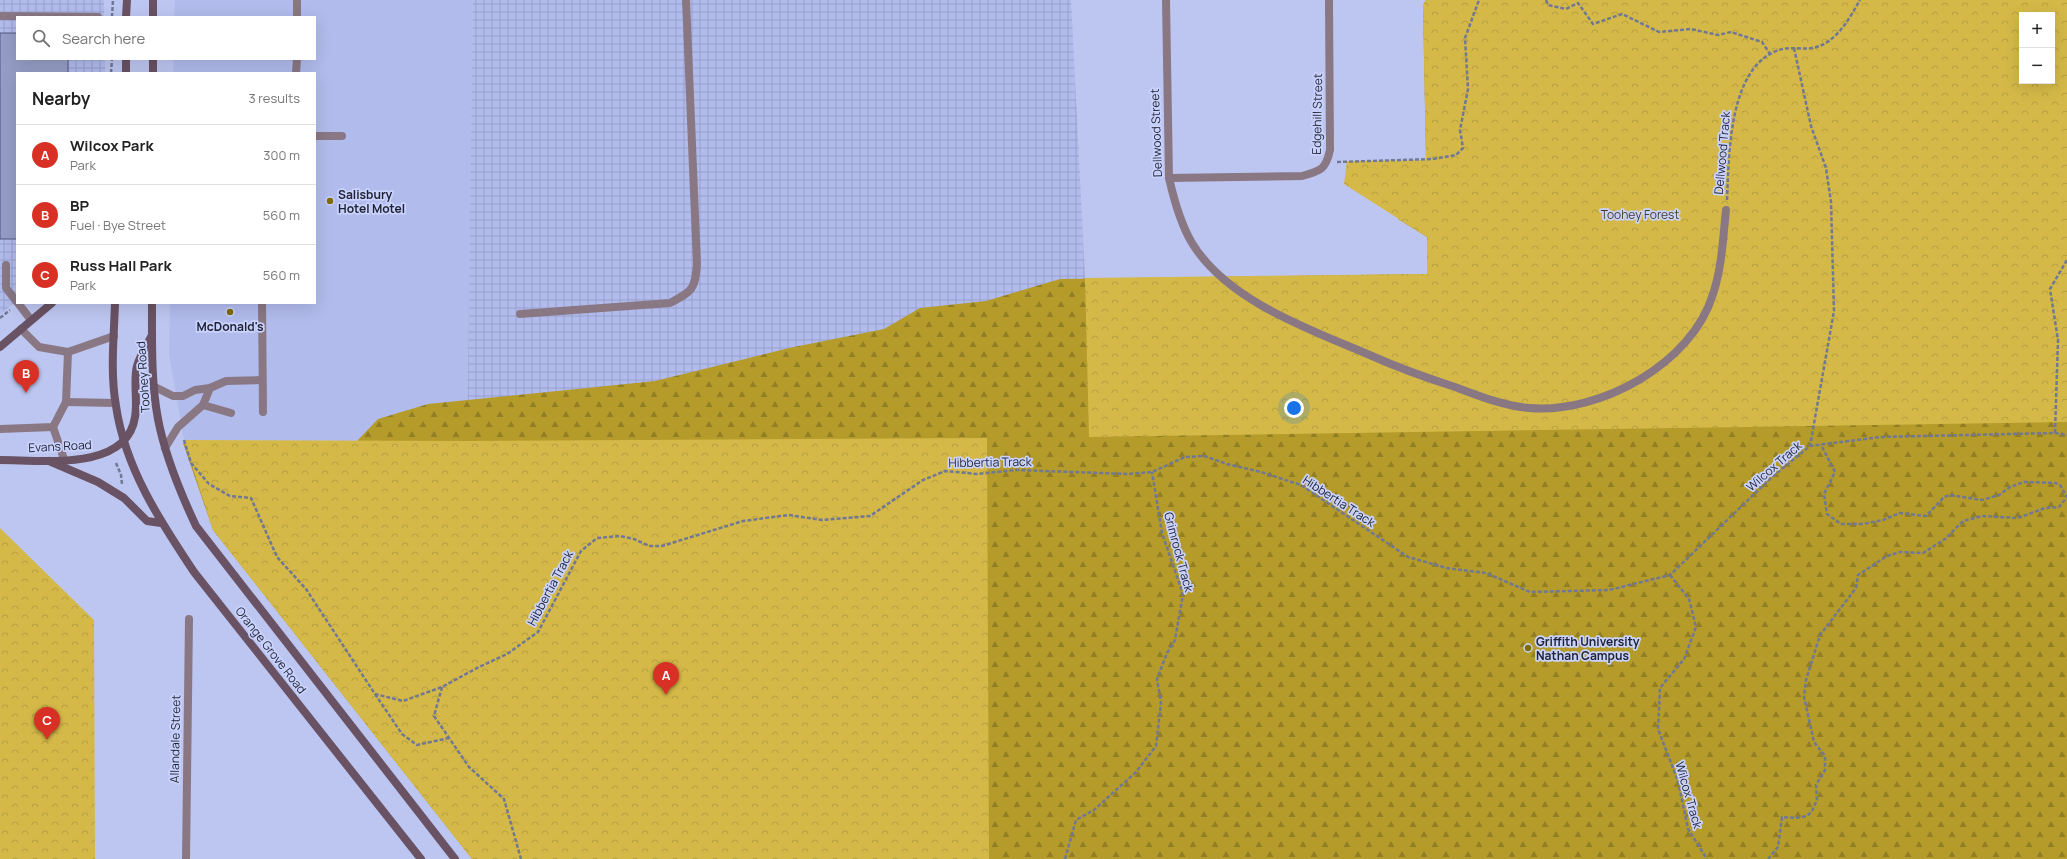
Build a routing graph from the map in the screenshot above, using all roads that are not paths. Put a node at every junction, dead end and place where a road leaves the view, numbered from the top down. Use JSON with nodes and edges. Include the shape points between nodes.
{"nodes":[{"id":1,"x":127,"y":0,"type":"edge"},
{"id":2,"x":153,"y":0,"type":"edge"},
{"id":3,"x":297,"y":0,"type":"edge"},
{"id":4,"x":686,"y":0,"type":"edge"},
{"id":5,"x":1166,"y":0,"type":"edge"},
{"id":6,"x":1329,"y":0,"type":"edge"},
{"id":7,"x":0,"y":16,"type":"edge"},
{"id":8,"x":16,"y":16,"type":"edge"},
{"id":9,"x":126,"y":16,"type":"edge"},
{"id":10,"x":153,"y":16,"type":"edge"},
{"id":11,"x":297,"y":16,"type":"edge"},
{"id":12,"x":126,"y":60,"type":"edge"},
{"id":13,"x":153,"y":60,"type":"edge"},
{"id":14,"x":297,"y":60,"type":"edge"},
{"id":15,"x":126,"y":72,"type":"edge"},
{"id":16,"x":153,"y":72,"type":"edge"},
{"id":17,"x":296,"y":72,"type":"edge"},
{"id":18,"x":316,"y":136,"type":"edge"},
{"id":19,"x":342,"y":136,"type":"dead end"},
{"id":20,"x":1169,"y":178,"type":"junction"},
{"id":21,"x":1726,"y":210,"type":"road end"},
{"id":22,"x":6,"y":266,"type":"dead end"},
{"id":23,"x":16,"y":302,"type":"edge"},
{"id":24,"x":18,"y":304,"type":"edge"},
{"id":25,"x":51,"y":304,"type":"edge"},
{"id":26,"x":115,"y":304,"type":"edge"},
{"id":27,"x":152,"y":304,"type":"edge"},
{"id":28,"x":262,"y":304,"type":"edge"},
{"id":29,"x":520,"y":314,"type":"dead end"},
{"id":30,"x":31,"y":320,"type":"junction"},
{"id":31,"x":21,"y":329,"type":"junction"},
{"id":32,"x":152,"y":335,"type":"junction"},
{"id":33,"x":114,"y":336,"type":"junction"},
{"id":34,"x":0,"y":347,"type":"edge"},
{"id":35,"x":68,"y":352,"type":"junction"},
{"id":36,"x":262,"y":380,"type":"junction"},
{"id":37,"x":155,"y":387,"type":"junction"},
{"id":38,"x":210,"y":388,"type":"junction"},
{"id":39,"x":66,"y":402,"type":"junction"},
{"id":40,"x":115,"y":403,"type":"junction"},
{"id":41,"x":203,"y":405,"type":"junction"},
{"id":42,"x":262,"y":412,"type":"dead end"},
{"id":43,"x":231,"y":413,"type":"dead end"},
{"id":44,"x":53,"y":427,"type":"junction"},
{"id":45,"x":0,"y":429,"type":"edge"},
{"id":46,"x":124,"y":442,"type":"junction"},
{"id":47,"x":165,"y":448,"type":"junction"},
{"id":48,"x":64,"y":459,"type":"junction"},
{"id":49,"x":0,"y":460,"type":"edge"},
{"id":50,"x":46,"y":460,"type":"junction"},
{"id":51,"x":161,"y":522,"type":"junction"},
{"id":52,"x":190,"y":619,"type":"dead end"},
{"id":53,"x":186,"y":859,"type":"edge"},
{"id":54,"x":421,"y":859,"type":"edge"},
{"id":55,"x":455,"y":859,"type":"edge"}],
"edges":[{"from":1,"to":9,"type":"main road"},
{"from":2,"to":10,"type":"main road"},
{"from":3,"to":11,"type":"street"},
{"from":4,"to":29,"type":"street","via":[[697,264],[695,284],[684,296],[670,303]]},
{"from":5,"to":20,"type":"street","name":"Dellwood Street"},
{"from":6,"to":20,"type":"street","name":"Edgehill Street","via":[[1330,150],[1327,163],[1317,172],[1302,176]]},
{"from":7,"to":8,"type":"street"},
{"from":12,"to":15,"type":"main road"},
{"from":13,"to":16,"type":"main road"},
{"from":14,"to":17,"type":"street"},
{"from":18,"to":19,"type":"street"},
{"from":20,"to":21,"type":"street","name":"Dellwood Street","via":[[1174,201],[1192,243],[1206,261],[1239,290],[1271,310],[1391,365],[1507,404],[1529,408],[1559,408],[1594,401],[1629,385],[1676,354],[1696,329],[1713,295],[1720,265]]},
{"from":22,"to":23,"type":"street","via":[[6,288]]},
{"from":24,"to":30,"type":"street"},
{"from":25,"to":30,"type":"main road"},
{"from":26,"to":33,"type":"main road"},
{"from":27,"to":32,"type":"main road","name":"Toohey Road"},
{"from":28,"to":36,"type":"street"},
{"from":30,"to":31,"type":"main road"},
{"from":31,"to":34,"type":"main road"},
{"from":31,"to":35,"type":"street","via":[[39,347]]},
{"from":32,"to":37,"type":"main road","name":"Toohey Road"},
{"from":32,"to":46,"type":"main road","name":"Evans Road","via":[[137,366],[135,420],[131,434]]},
{"from":33,"to":35,"type":"street"},
{"from":33,"to":40,"type":"main road"},
{"from":35,"to":39,"type":"street"},
{"from":36,"to":38,"type":"street","via":[[226,381]]},
{"from":36,"to":42,"type":"street"},
{"from":37,"to":38,"type":"street","via":[[173,396],[183,396],[195,390]]},
{"from":37,"to":47,"type":"main road","name":"Toohey Road","via":[[158,419]]},
{"from":38,"to":41,"type":"street"},
{"from":39,"to":40,"type":"street"},
{"from":39,"to":44,"type":"street"},
{"from":40,"to":46,"type":"main road"},
{"from":41,"to":43,"type":"street"},
{"from":41,"to":47,"type":"street","via":[[178,427]]},
{"from":44,"to":45,"type":"street"},
{"from":44,"to":48,"type":"street"},
{"from":46,"to":48,"type":"main road","name":"Evans Road","via":[[96,457]]},
{"from":46,"to":51,"type":"main road","name":"Orange Grove Road"},
{"from":47,"to":55,"type":"main road","name":"Orange Grove Road","via":[[196,526]]},
{"from":48,"to":50,"type":"main road","name":"Evans Road"},
{"from":49,"to":50,"type":"main road","name":"Evans Road"},
{"from":50,"to":51,"type":"main road","via":[[98,482],[124,498],[147,521]]},
{"from":51,"to":54,"type":"main road","name":"Orange Grove Road","via":[[194,572]]},
{"from":52,"to":53,"type":"street","name":"Allandale Street"}]}
